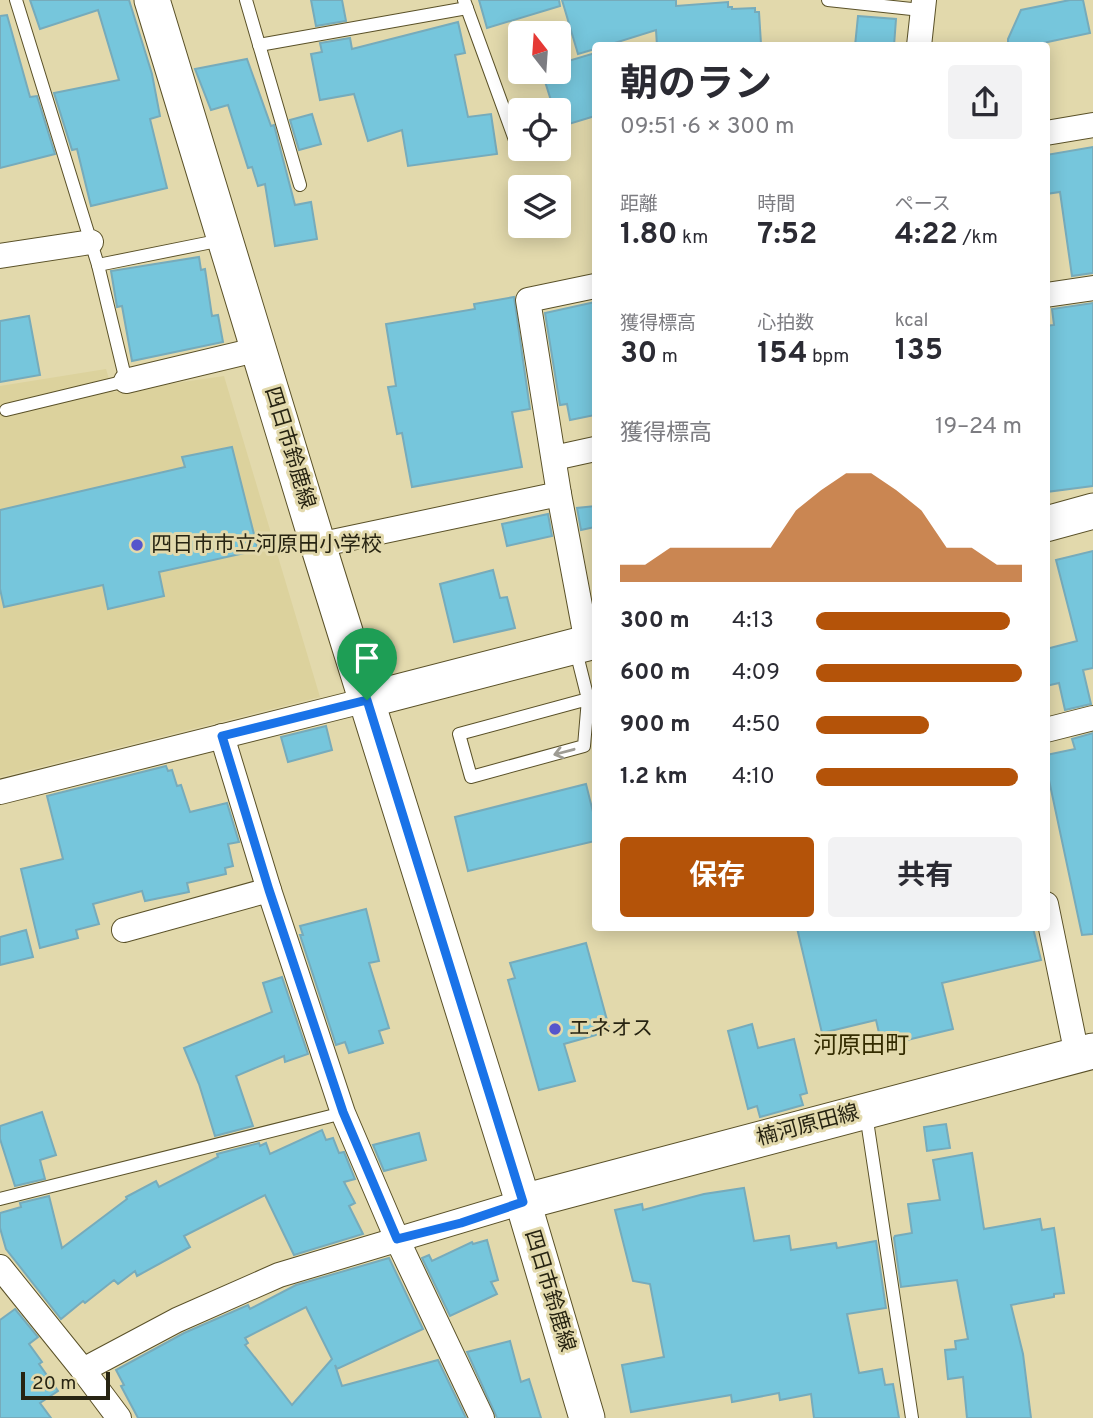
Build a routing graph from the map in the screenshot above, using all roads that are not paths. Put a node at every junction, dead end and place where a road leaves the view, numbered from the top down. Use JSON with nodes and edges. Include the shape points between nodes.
{"nodes":[{"id":1,"x":16,"y":0,"type":"edge"},
{"id":2,"x":152,"y":0,"type":"edge"},
{"id":3,"x":246,"y":0,"type":"edge"},
{"id":4,"x":828,"y":0,"type":"edge"},
{"id":5,"x":466,"y":4,"type":"edge"},
{"id":6,"x":923,"y":5,"type":"edge"},
{"id":7,"x":919,"y":42,"type":"edge"},
{"id":8,"x":259,"y":46,"type":"junction"},
{"id":9,"x":508,"y":120,"type":"edge"},
{"id":10,"x":1093,"y":125,"type":"edge"},
{"id":11,"x":1050,"y":132,"type":"edge"},
{"id":12,"x":300,"y":185,"type":"dead end"},
{"id":13,"x":226,"y":239,"type":"junction"},
{"id":14,"x":95,"y":253,"type":"junction"},
{"id":15,"x":0,"y":256,"type":"edge"},
{"id":16,"x":592,"y":287,"type":"edge"},
{"id":17,"x":1093,"y":288,"type":"edge"},
{"id":18,"x":1050,"y":294,"type":"edge"},
{"id":19,"x":260,"y":349,"type":"junction"},
{"id":20,"x":127,"y":381,"type":"junction"},
{"id":21,"x":6,"y":410,"type":"dead end"},
{"id":22,"x":592,"y":450,"type":"edge"},
{"id":23,"x":554,"y":458,"type":"junction"},
{"id":24,"x":559,"y":494,"type":"junction"},
{"id":25,"x":1093,"y":511,"type":"edge"},
{"id":26,"x":1050,"y":523,"type":"edge"},
{"id":27,"x":318,"y":545,"type":"junction"},
{"id":28,"x":586,"y":643,"type":"edge"},
{"id":29,"x":588,"y":699,"type":"junction"},
{"id":30,"x":367,"y":700,"type":"junction"},
{"id":31,"x":1093,"y":718,"type":"edge"},
{"id":32,"x":1050,"y":729,"type":"edge"},
{"id":33,"x":222,"y":736,"type":"junction"},
{"id":34,"x":0,"y":792,"type":"edge"},
{"id":35,"x":269,"y":890,"type":"junction"},
{"id":36,"x":1050,"y":919,"type":"edge"},
{"id":37,"x":124,"y":930,"type":"dead end"},
{"id":38,"x":1085,"y":1053,"type":"edge"},
{"id":39,"x":866,"y":1111,"type":"junction"},
{"id":40,"x":343,"y":1112,"type":"junction"},
{"id":41,"x":0,"y":1199,"type":"edge"},
{"id":42,"x":523,"y":1202,"type":"junction"},
{"id":43,"x":397,"y":1239,"type":"junction"},
{"id":44,"x":0,"y":1267,"type":"edge"},
{"id":45,"x":83,"y":1370,"type":"junction"},
{"id":46,"x":119,"y":1418,"type":"edge"},
{"id":47,"x":482,"y":1418,"type":"edge"},
{"id":48,"x":587,"y":1418,"type":"edge"},
{"id":49,"x":912,"y":1418,"type":"edge"}],
"edges":[{"from":1,"to":14,"type":"lane"},
{"from":2,"to":13,"type":"main road","name":"四日市鈴鹿線"},
{"from":3,"to":8,"type":"lane"},
{"from":4,"to":6,"type":"lane"},
{"from":5,"to":8,"type":"lane"},
{"from":5,"to":9,"type":"lane"},
{"from":6,"to":7,"type":"street"},
{"from":8,"to":12,"type":"lane"},
{"from":10,"to":11,"type":"street"},
{"from":13,"to":14,"type":"lane"},
{"from":13,"to":19,"type":"main road","name":"四日市鈴鹿線"},
{"from":14,"to":15,"type":"street"},
{"from":14,"to":20,"type":"lane"},
{"from":16,"to":23,"type":"street","via":[[528,300]]},
{"from":17,"to":18,"type":"street"},
{"from":19,"to":20,"type":"street"},
{"from":19,"to":27,"type":"main road","name":"四日市鈴鹿線"},
{"from":20,"to":21,"type":"lane"},
{"from":22,"to":23,"type":"street"},
{"from":23,"to":24,"type":"street"},
{"from":24,"to":27,"type":"street"},
{"from":24,"to":28,"type":"street"},
{"from":25,"to":26,"type":"main road"},
{"from":27,"to":30,"type":"main road","name":"四日市鈴鹿線"},
{"from":28,"to":29,"type":"lane"},
{"from":28,"to":30,"type":"main road"},
{"from":29,"to":29,"type":"lane","one_way":true,"via":[[584,746],[471,777],[459,733]]},
{"from":30,"to":33,"type":"street"},
{"from":30,"to":42,"type":"main road","name":"四日市鈴鹿線"},
{"from":31,"to":32,"type":"street"},
{"from":33,"to":34,"type":"street"},
{"from":33,"to":35,"type":"street"},
{"from":35,"to":37,"type":"street"},
{"from":35,"to":40,"type":"street"},
{"from":36,"to":38,"type":"street"},
{"from":38,"to":39,"type":"main road","name":"楠河原田線"},
{"from":39,"to":42,"type":"main road","name":"楠河原田線"},
{"from":39,"to":49,"type":"lane"},
{"from":40,"to":41,"type":"lane"},
{"from":40,"to":43,"type":"street"},
{"from":42,"to":43,"type":"street"},
{"from":42,"to":48,"type":"main road","name":"四日市鈴鹿線"},
{"from":43,"to":45,"type":"street","via":[[279,1275],[177,1320]]},
{"from":43,"to":47,"type":"street"},
{"from":44,"to":45,"type":"street"},
{"from":45,"to":46,"type":"street"}]}
